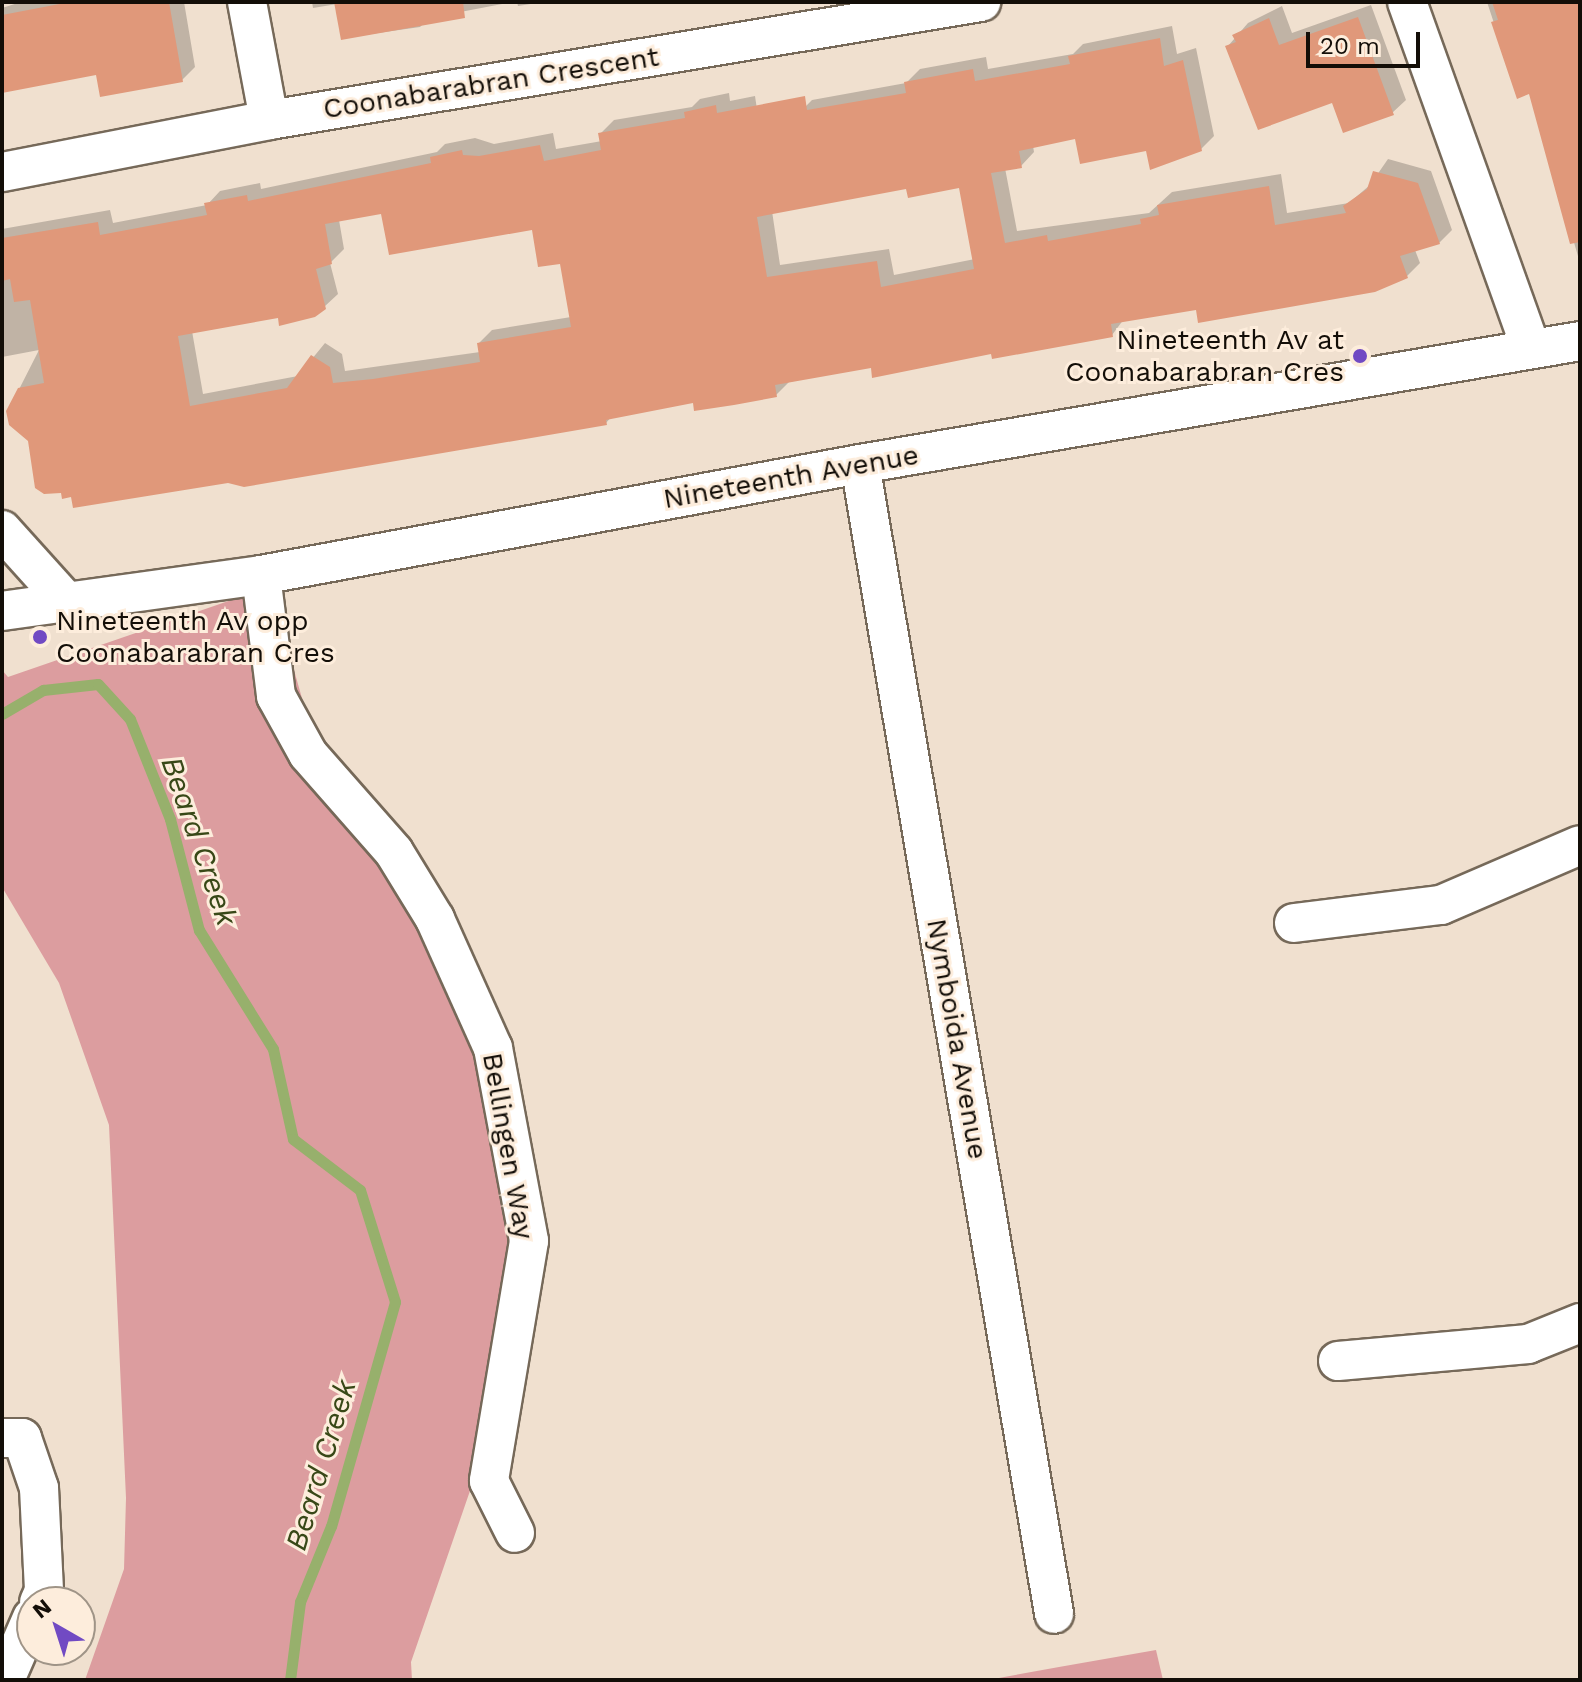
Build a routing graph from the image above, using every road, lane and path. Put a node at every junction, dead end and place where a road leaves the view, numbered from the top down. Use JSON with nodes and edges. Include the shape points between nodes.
{"nodes":[{"id":1,"x":247,"y":2,"type":"edge"},
{"id":2,"x":981,"y":2,"type":"edge"},
{"id":3,"x":1407,"y":2,"type":"edge"},
{"id":4,"x":269,"y":120,"type":"junction"},
{"id":5,"x":2,"y":172,"type":"edge"},
{"id":6,"x":1580,"y":341,"type":"edge"},
{"id":7,"x":1531,"y":349,"type":"junction"},
{"id":8,"x":860,"y":464,"type":"junction"},
{"id":9,"x":2,"y":530,"type":"edge"},
{"id":10,"x":261,"y":575,"type":"junction"},
{"id":11,"x":65,"y":600,"type":"junction"},
{"id":12,"x":2,"y":611,"type":"edge"},
{"id":13,"x":1580,"y":845,"type":"edge"},
{"id":14,"x":1294,"y":923,"type":"dead end"},
{"id":15,"x":1580,"y":1323,"type":"edge"},
{"id":16,"x":1338,"y":1361,"type":"dead end"},
{"id":17,"x":12,"y":1438,"type":"edge"},
{"id":18,"x":515,"y":1533,"type":"dead end"},
{"id":19,"x":44,"y":1586,"type":"edge"},
{"id":20,"x":1054,"y":1614,"type":"dead end"},
{"id":21,"x":16,"y":1655,"type":"edge"},
{"id":22,"x":5,"y":1680,"type":"edge"}],
"edges":[{"from":1,"to":4,"type":"street"},
{"from":2,"to":4,"type":"street","name":"Coonabarabran Crescent"},
{"from":3,"to":7,"type":"street"},
{"from":4,"to":5,"type":"street","name":"Coonabarabran Crescent"},
{"from":6,"to":7,"type":"street","name":"Nineteenth Avenue"},
{"from":7,"to":8,"type":"street","name":"Nineteenth Avenue"},
{"from":8,"to":10,"type":"street","name":"Nineteenth Avenue"},
{"from":8,"to":20,"type":"street","name":"Nymboida Avenue"},
{"from":9,"to":11,"type":"street"},
{"from":10,"to":11,"type":"street","name":"Nineteenth Avenue"},
{"from":10,"to":18,"type":"street","name":"Bellingen Way","via":[[276,696],[308,754],[394,852],[435,919],[493,1048],[529,1241],[489,1481]]},
{"from":11,"to":12,"type":"street","name":"Nineteenth Avenue"},
{"from":13,"to":14,"type":"street","via":[[1441,905]]},
{"from":15,"to":16,"type":"street","via":[[1528,1344]]},
{"from":17,"to":19,"type":"street","via":[[39,1488]]},
{"from":21,"to":22,"type":"street"}]}
